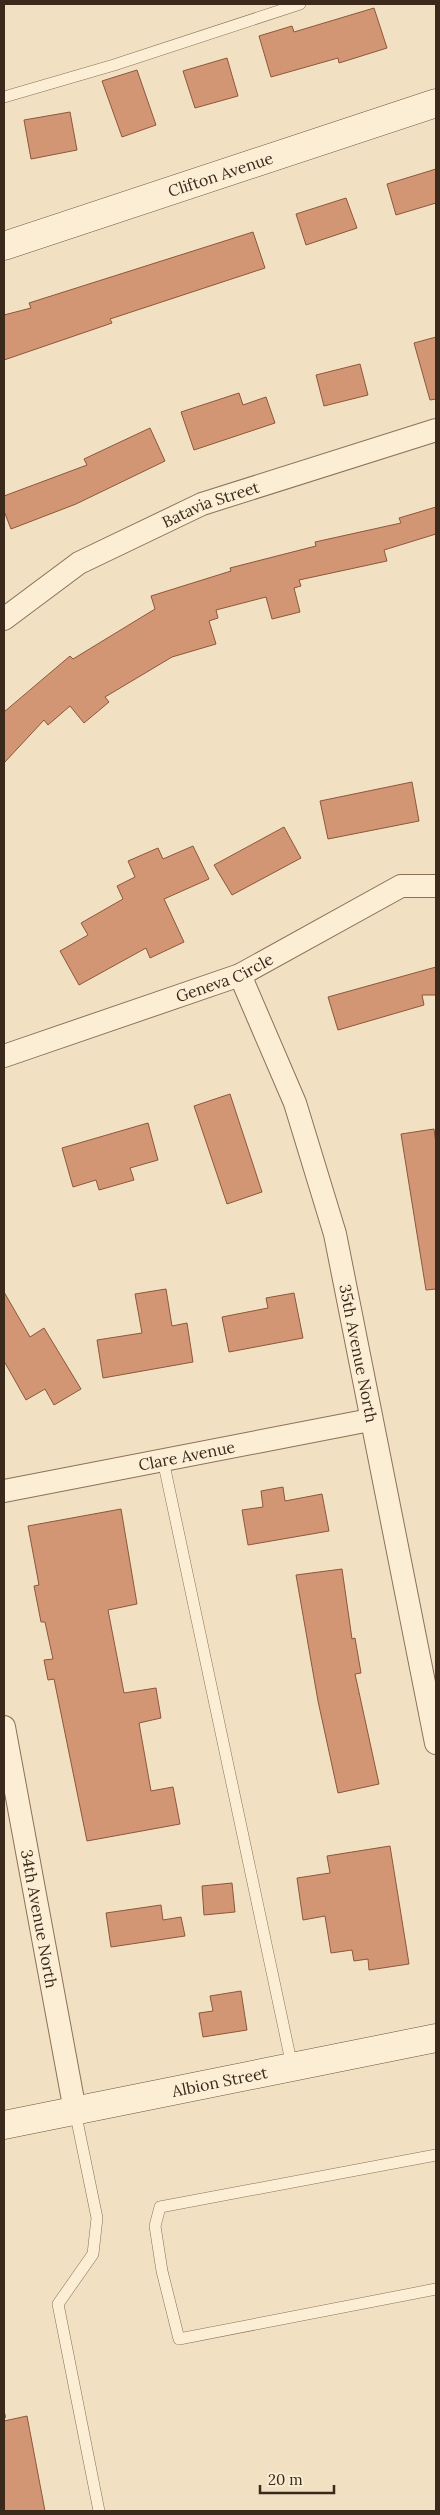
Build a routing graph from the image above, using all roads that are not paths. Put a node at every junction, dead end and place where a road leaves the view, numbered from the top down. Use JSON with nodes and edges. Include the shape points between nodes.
{"nodes":[{"id":1,"x":300,"y":4,"type":"edge"},
{"id":2,"x":4,"y":97,"type":"edge"},
{"id":3,"x":436,"y":103,"type":"edge"},
{"id":4,"x":4,"y":244,"type":"edge"},
{"id":5,"x":436,"y":430,"type":"edge"},
{"id":6,"x":4,"y":619,"type":"edge"},
{"id":7,"x":436,"y":886,"type":"edge"},
{"id":8,"x":240,"y":975,"type":"junction"},
{"id":9,"x":4,"y":1056,"type":"edge"},
{"id":10,"x":370,"y":1420,"type":"junction"},
{"id":11,"x":163,"y":1460,"type":"junction"},
{"id":12,"x":4,"y":1490,"type":"edge"},
{"id":13,"x":434,"y":1720,"type":"edge"},
{"id":14,"x":4,"y":1727,"type":"edge"},
{"id":15,"x":436,"y":1743,"type":"edge"},
{"id":16,"x":436,"y":2038,"type":"edge"},
{"id":17,"x":292,"y":2066,"type":"junction"},
{"id":18,"x":75,"y":2111,"type":"junction"},
{"id":19,"x":4,"y":2125,"type":"edge"},
{"id":20,"x":436,"y":2156,"type":"edge"},
{"id":21,"x":436,"y":2289,"type":"edge"},
{"id":22,"x":99,"y":2511,"type":"edge"}],
"edges":[{"from":1,"to":2,"type":"lane"},
{"from":3,"to":4,"type":"street","name":"Clifton Avenue"},
{"from":5,"to":6,"type":"street","name":"Batavia Street","via":[[202,504],[79,563]]},
{"from":7,"to":8,"type":"street","name":"Geneva Circle","via":[[401,886]]},
{"from":8,"to":9,"type":"street","name":"Geneva Circle"},
{"from":8,"to":10,"type":"street","name":"35th Avenue North","via":[[295,1104],[335,1234]]},
{"from":10,"to":11,"type":"street","name":"Clare Avenue"},
{"from":10,"to":13,"type":"street","name":"35th Avenue North"},
{"from":11,"to":12,"type":"street","name":"Clare Avenue"},
{"from":11,"to":17,"type":"lane"},
{"from":13,"to":15,"type":"street","name":"35th Avenue North"},
{"from":14,"to":18,"type":"street","name":"34th Avenue North"},
{"from":16,"to":17,"type":"street","name":"Albion Street"},
{"from":17,"to":18,"type":"street","name":"Albion Street"},
{"from":18,"to":19,"type":"street","name":"Albion Street"},
{"from":18,"to":22,"type":"lane","via":[[97,2218],[93,2254],[58,2304]]},
{"from":20,"to":21,"type":"lane","via":[[160,2207],[155,2226],[162,2271],[179,2339]]}]}
